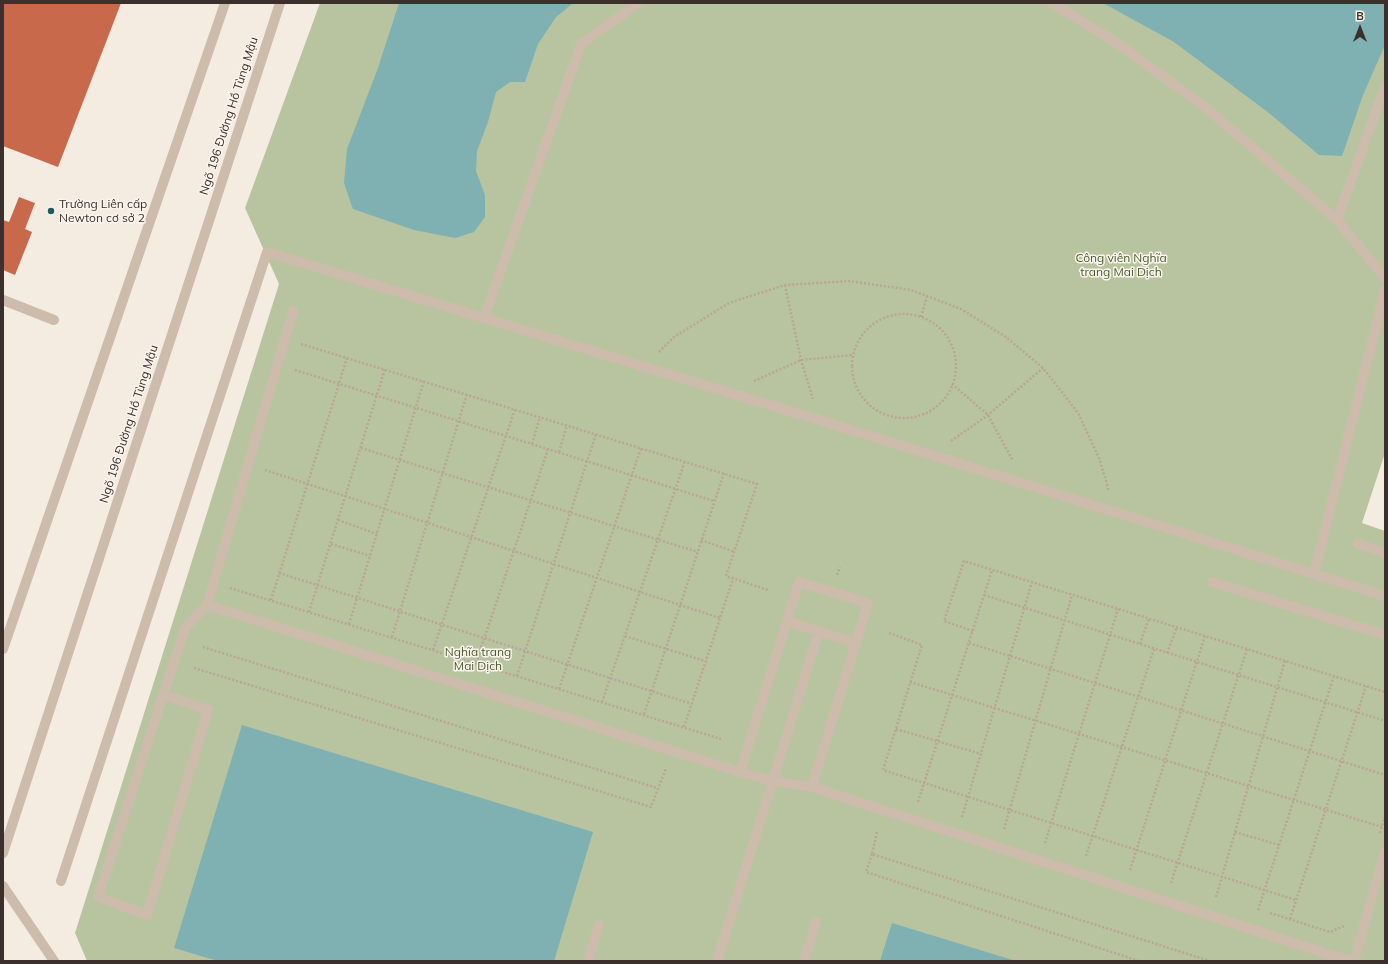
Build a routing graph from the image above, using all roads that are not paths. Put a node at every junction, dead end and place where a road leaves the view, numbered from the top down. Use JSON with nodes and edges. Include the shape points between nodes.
{"nodes":[{"id":1,"x":225,"y":3,"type":"edge"},
{"id":2,"x":280,"y":3,"type":"edge"},
{"id":3,"x":638,"y":3,"type":"edge"},
{"id":4,"x":1052,"y":3,"type":"edge"},
{"id":5,"x":1385,"y":86,"type":"edge"},
{"id":6,"x":1383,"y":99,"type":"edge"},
{"id":7,"x":1338,"y":220,"type":"junction"},
{"id":8,"x":1385,"y":278,"type":"edge"},
{"id":9,"x":1385,"y":290,"type":"edge"},
{"id":10,"x":3,"y":300,"type":"edge"},
{"id":11,"x":293,"y":311,"type":"dead end"},
{"id":12,"x":484,"y":318,"type":"junction"},
{"id":13,"x":54,"y":320,"type":"dead end"},
{"id":14,"x":1358,"y":544,"type":"dead end"},
{"id":15,"x":1385,"y":553,"type":"edge"},
{"id":16,"x":1314,"y":574,"type":"junction"},
{"id":17,"x":1212,"y":582,"type":"dead end"},
{"id":18,"x":1385,"y":596,"type":"edge"},
{"id":19,"x":207,"y":605,"type":"junction"},
{"id":20,"x":787,"y":621,"type":"junction"},
{"id":21,"x":819,"y":630,"type":"junction"},
{"id":22,"x":1385,"y":635,"type":"edge"},
{"id":23,"x":855,"y":643,"type":"junction"},
{"id":24,"x":3,"y":649,"type":"edge"},
{"id":25,"x":164,"y":694,"type":"junction"},
{"id":26,"x":740,"y":772,"type":"junction"},
{"id":27,"x":773,"y":781,"type":"junction"},
{"id":28,"x":812,"y":787,"type":"junction"},
{"id":29,"x":1385,"y":851,"type":"edge"},
{"id":30,"x":3,"y":853,"type":"edge"},
{"id":31,"x":61,"y":881,"type":"dead end"},
{"id":32,"x":3,"y":886,"type":"edge"},
{"id":33,"x":816,"y":922,"type":"dead end"},
{"id":34,"x":600,"y":925,"type":"dead end"},
{"id":35,"x":54,"y":961,"type":"edge"},
{"id":36,"x":588,"y":961,"type":"edge"},
{"id":37,"x":717,"y":961,"type":"edge"},
{"id":38,"x":804,"y":961,"type":"edge"},
{"id":39,"x":1350,"y":961,"type":"edge"},
{"id":40,"x":1354,"y":961,"type":"edge"}],
"edges":[{"from":1,"to":24,"type":"street"},
{"from":2,"to":30,"type":"street","name":"Ngõ 196 Đường Hồ Tùng Mậu"},
{"from":3,"to":12,"type":"street","via":[[581,44]]},
{"from":4,"to":7,"type":"street","via":[[1117,43],[1206,107]]},
{"from":5,"to":6,"type":"street"},
{"from":6,"to":7,"type":"street"},
{"from":7,"to":8,"type":"street"},
{"from":9,"to":16,"type":"street"},
{"from":10,"to":13,"type":"street"},
{"from":11,"to":19,"type":"street"},
{"from":12,"to":16,"type":"street"},
{"from":12,"to":31,"type":"street","via":[[267,252]]},
{"from":14,"to":15,"type":"street"},
{"from":16,"to":18,"type":"street"},
{"from":17,"to":22,"type":"street"},
{"from":19,"to":25,"type":"street","via":[[183,634]]},
{"from":19,"to":26,"type":"street"},
{"from":20,"to":21,"type":"street"},
{"from":20,"to":23,"type":"street","via":[[799,582],[868,603]]},
{"from":20,"to":26,"type":"street"},
{"from":21,"to":23,"type":"street"},
{"from":21,"to":27,"type":"street"},
{"from":23,"to":28,"type":"street"},
{"from":25,"to":25,"type":"street","via":[[98,897],[147,915],[208,710]]},
{"from":26,"to":27,"type":"street"},
{"from":27,"to":28,"type":"street"},
{"from":27,"to":37,"type":"street"},
{"from":28,"to":39,"type":"street"},
{"from":29,"to":40,"type":"street"},
{"from":32,"to":35,"type":"street"},
{"from":33,"to":38,"type":"street"},
{"from":34,"to":36,"type":"street"}]}
